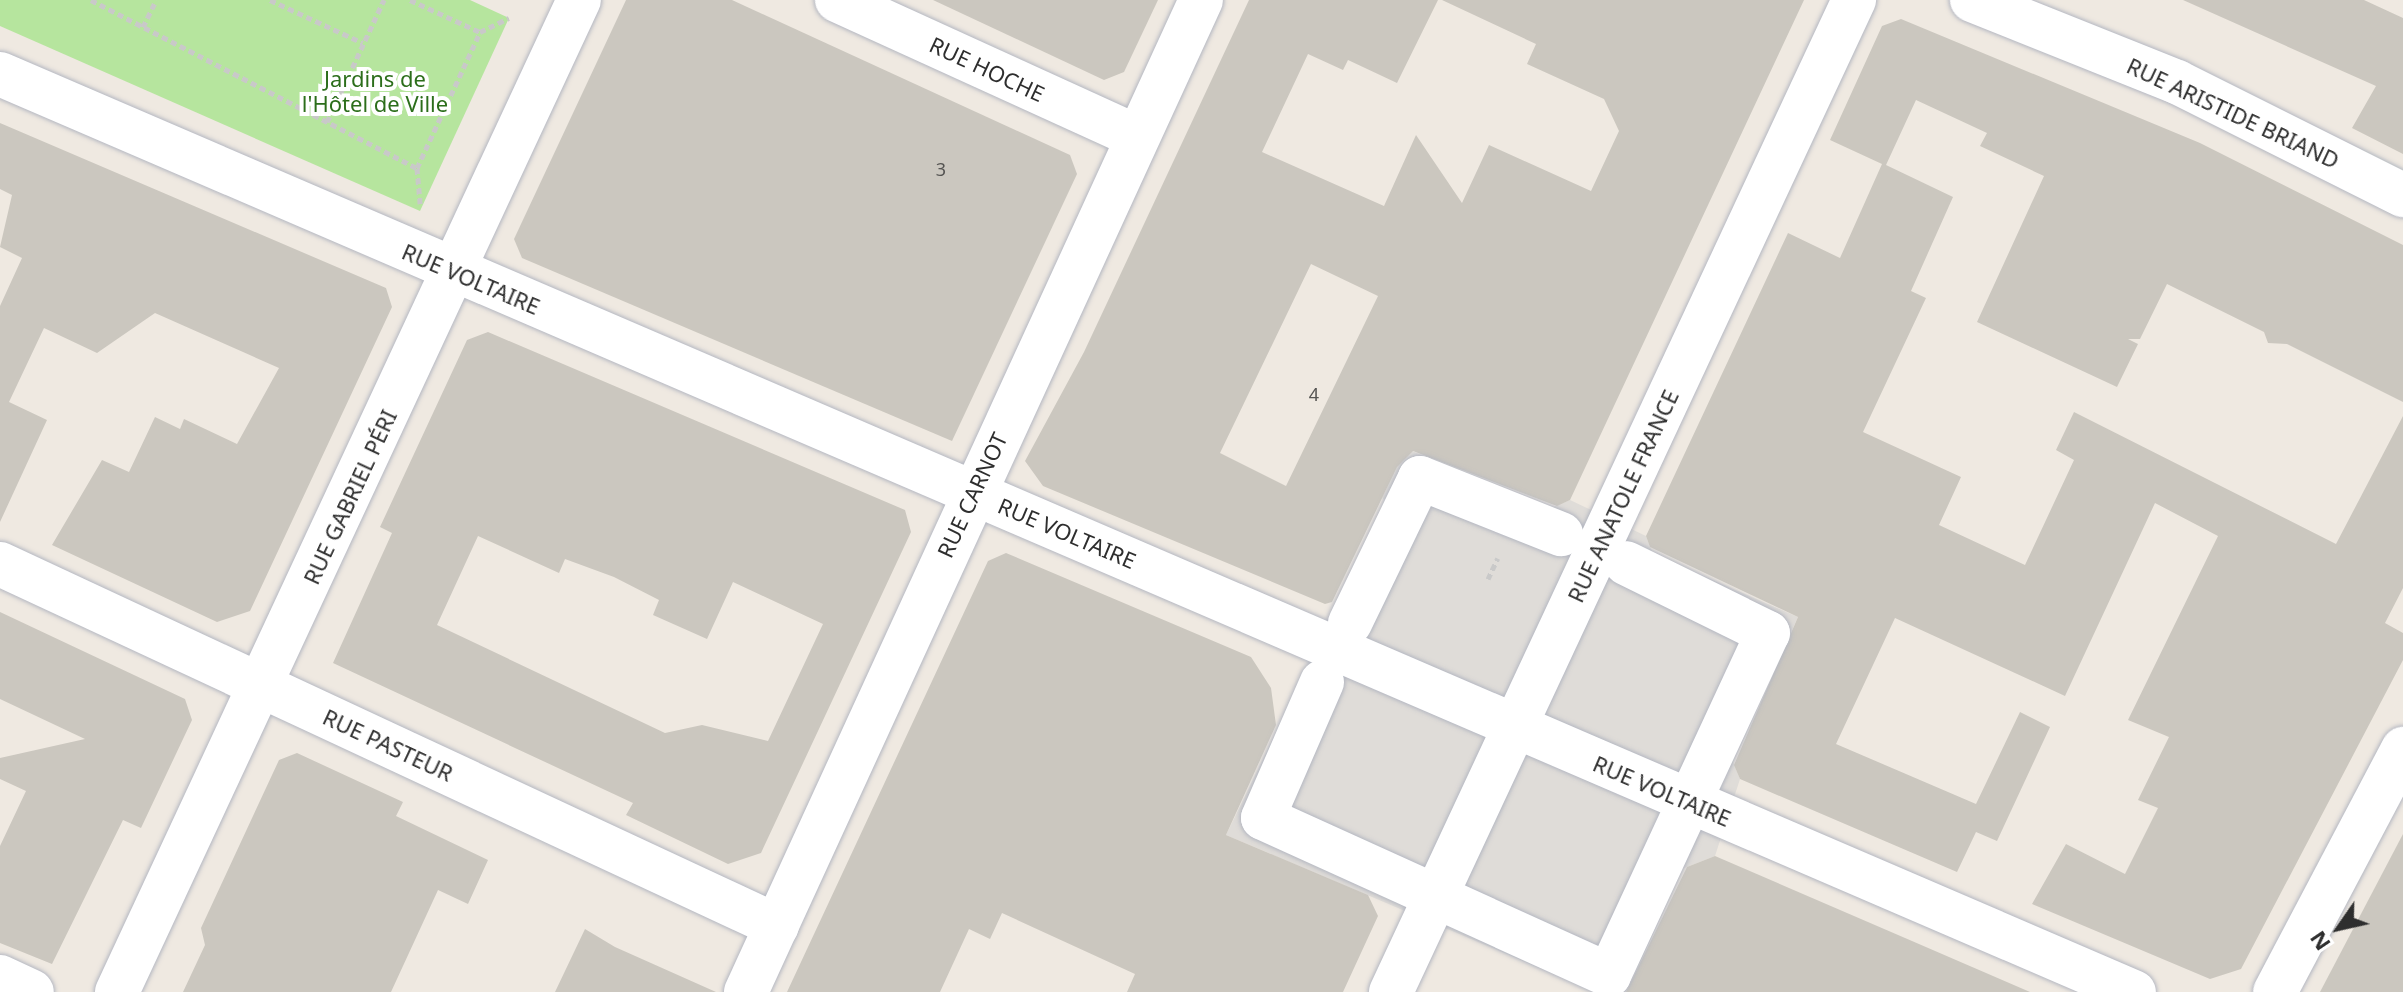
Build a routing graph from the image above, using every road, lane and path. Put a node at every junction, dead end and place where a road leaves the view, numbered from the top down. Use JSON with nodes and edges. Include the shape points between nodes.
{"nodes":[{"id":1,"x":91,"y":0,"type":"edge"},
{"id":2,"x":156,"y":0,"type":"edge"},
{"id":3,"x":270,"y":0,"type":"edge"},
{"id":4,"x":384,"y":0,"type":"edge"},
{"id":5,"x":410,"y":0,"type":"edge"},
{"id":6,"x":579,"y":0,"type":"edge"},
{"id":7,"x":837,"y":0,"type":"edge"},
{"id":8,"x":1201,"y":0,"type":"edge"},
{"id":9,"x":1854,"y":0,"type":"edge"},
{"id":10,"x":1972,"y":0,"type":"edge"},
{"id":11,"x":509,"y":18,"type":"dead end"},
{"id":12,"x":143,"y":27,"type":"junction"},
{"id":13,"x":480,"y":32,"type":"junction"},
{"id":14,"x":363,"y":43,"type":"junction"},
{"id":15,"x":0,"y":74,"type":"edge"},
{"id":16,"x":327,"y":122,"type":"junction"},
{"id":17,"x":1137,"y":137,"type":"junction"},
{"id":18,"x":417,"y":168,"type":"junction"},
{"id":19,"x":2403,"y":195,"type":"edge"},
{"id":20,"x":420,"y":211,"type":"dead end"},
{"id":21,"x":453,"y":271,"type":"junction"},
{"id":22,"x":972,"y":494,"type":"junction"},
{"id":23,"x":1561,"y":534,"type":"dead end"},
{"id":24,"x":1503,"y":549,"type":"dead end"},
{"id":25,"x":1626,"y":563,"type":"dead end"},
{"id":26,"x":0,"y":564,"type":"edge"},
{"id":27,"x":1488,"y":579,"type":"dead end"},
{"id":28,"x":1350,"y":623,"type":"dead end"},
{"id":29,"x":1322,"y":682,"type":"dead end"},
{"id":30,"x":263,"y":687,"type":"junction"},
{"id":31,"x":1513,"y":726,"type":"junction"},
{"id":32,"x":2403,"y":749,"type":"edge"},
{"id":33,"x":1688,"y":802,"type":"junction"},
{"id":34,"x":1433,"y":897,"type":"junction"},
{"id":35,"x":777,"y":926,"type":"junction"},
{"id":36,"x":0,"y":977,"type":"edge"},
{"id":37,"x":32,"y":992,"type":"edge"},
{"id":38,"x":117,"y":992,"type":"edge"},
{"id":39,"x":746,"y":992,"type":"edge"},
{"id":40,"x":1391,"y":992,"type":"edge"},
{"id":41,"x":2134,"y":992,"type":"edge"},
{"id":42,"x":2275,"y":992,"type":"edge"}],
"edges":[{"from":1,"to":12,"type":"path"},
{"from":2,"to":12,"type":"path"},
{"from":3,"to":14,"type":"path"},
{"from":4,"to":14,"type":"path"},
{"from":5,"to":13,"type":"path"},
{"from":6,"to":21,"type":"street","name":"RUE GABRIEL PÉRI"},
{"from":7,"to":17,"type":"street","name":"RUE HOCHE"},
{"from":8,"to":17,"type":"street","name":"RUE CARNOT"},
{"from":9,"to":31,"type":"street","name":"RUE ANATOLE FRANCE"},
{"from":10,"to":19,"type":"street","name":"RUE ARISTIDE BRIAND","via":[[2177,82]]},
{"from":11,"to":13,"type":"path"},
{"from":12,"to":16,"type":"path"},
{"from":13,"to":18,"type":"path"},
{"from":14,"to":16,"type":"path"},
{"from":15,"to":21,"type":"street","name":"RUE VOLTAIRE"},
{"from":16,"to":18,"type":"path"},
{"from":17,"to":22,"type":"street","name":"RUE CARNOT"},
{"from":18,"to":20,"type":"path"},
{"from":21,"to":22,"type":"street","name":"RUE VOLTAIRE"},
{"from":21,"to":30,"type":"street","name":"RUE GABRIEL PÉRI"},
{"from":22,"to":31,"type":"street","name":"RUE VOLTAIRE"},
{"from":22,"to":35,"type":"street","name":"RUE CARNOT"},
{"from":23,"to":28,"type":"street","via":[[1420,478]]},
{"from":24,"to":27,"type":"path"},
{"from":25,"to":33,"type":"street","via":[[1768,633]]},
{"from":26,"to":30,"type":"street","name":"RUE PASTEUR"},
{"from":29,"to":34,"type":"street","via":[[1263,818]]},
{"from":30,"to":35,"type":"street","name":"RUE PASTEUR"},
{"from":30,"to":38,"type":"street","name":"RUE GABRIEL PÉRI"},
{"from":31,"to":33,"type":"street","name":"RUE VOLTAIRE"},
{"from":31,"to":34,"type":"street","name":"RUE ANATOLE FRANCE"},
{"from":32,"to":42,"type":"street"},
{"from":33,"to":34,"type":"street","via":[[1609,975]]},
{"from":33,"to":41,"type":"street","name":"RUE VOLTAIRE"},
{"from":34,"to":40,"type":"street","name":"RUE ANATOLE FRANCE"},
{"from":35,"to":39,"type":"street","name":"RUE CARNOT"},
{"from":36,"to":37,"type":"street"}]}
